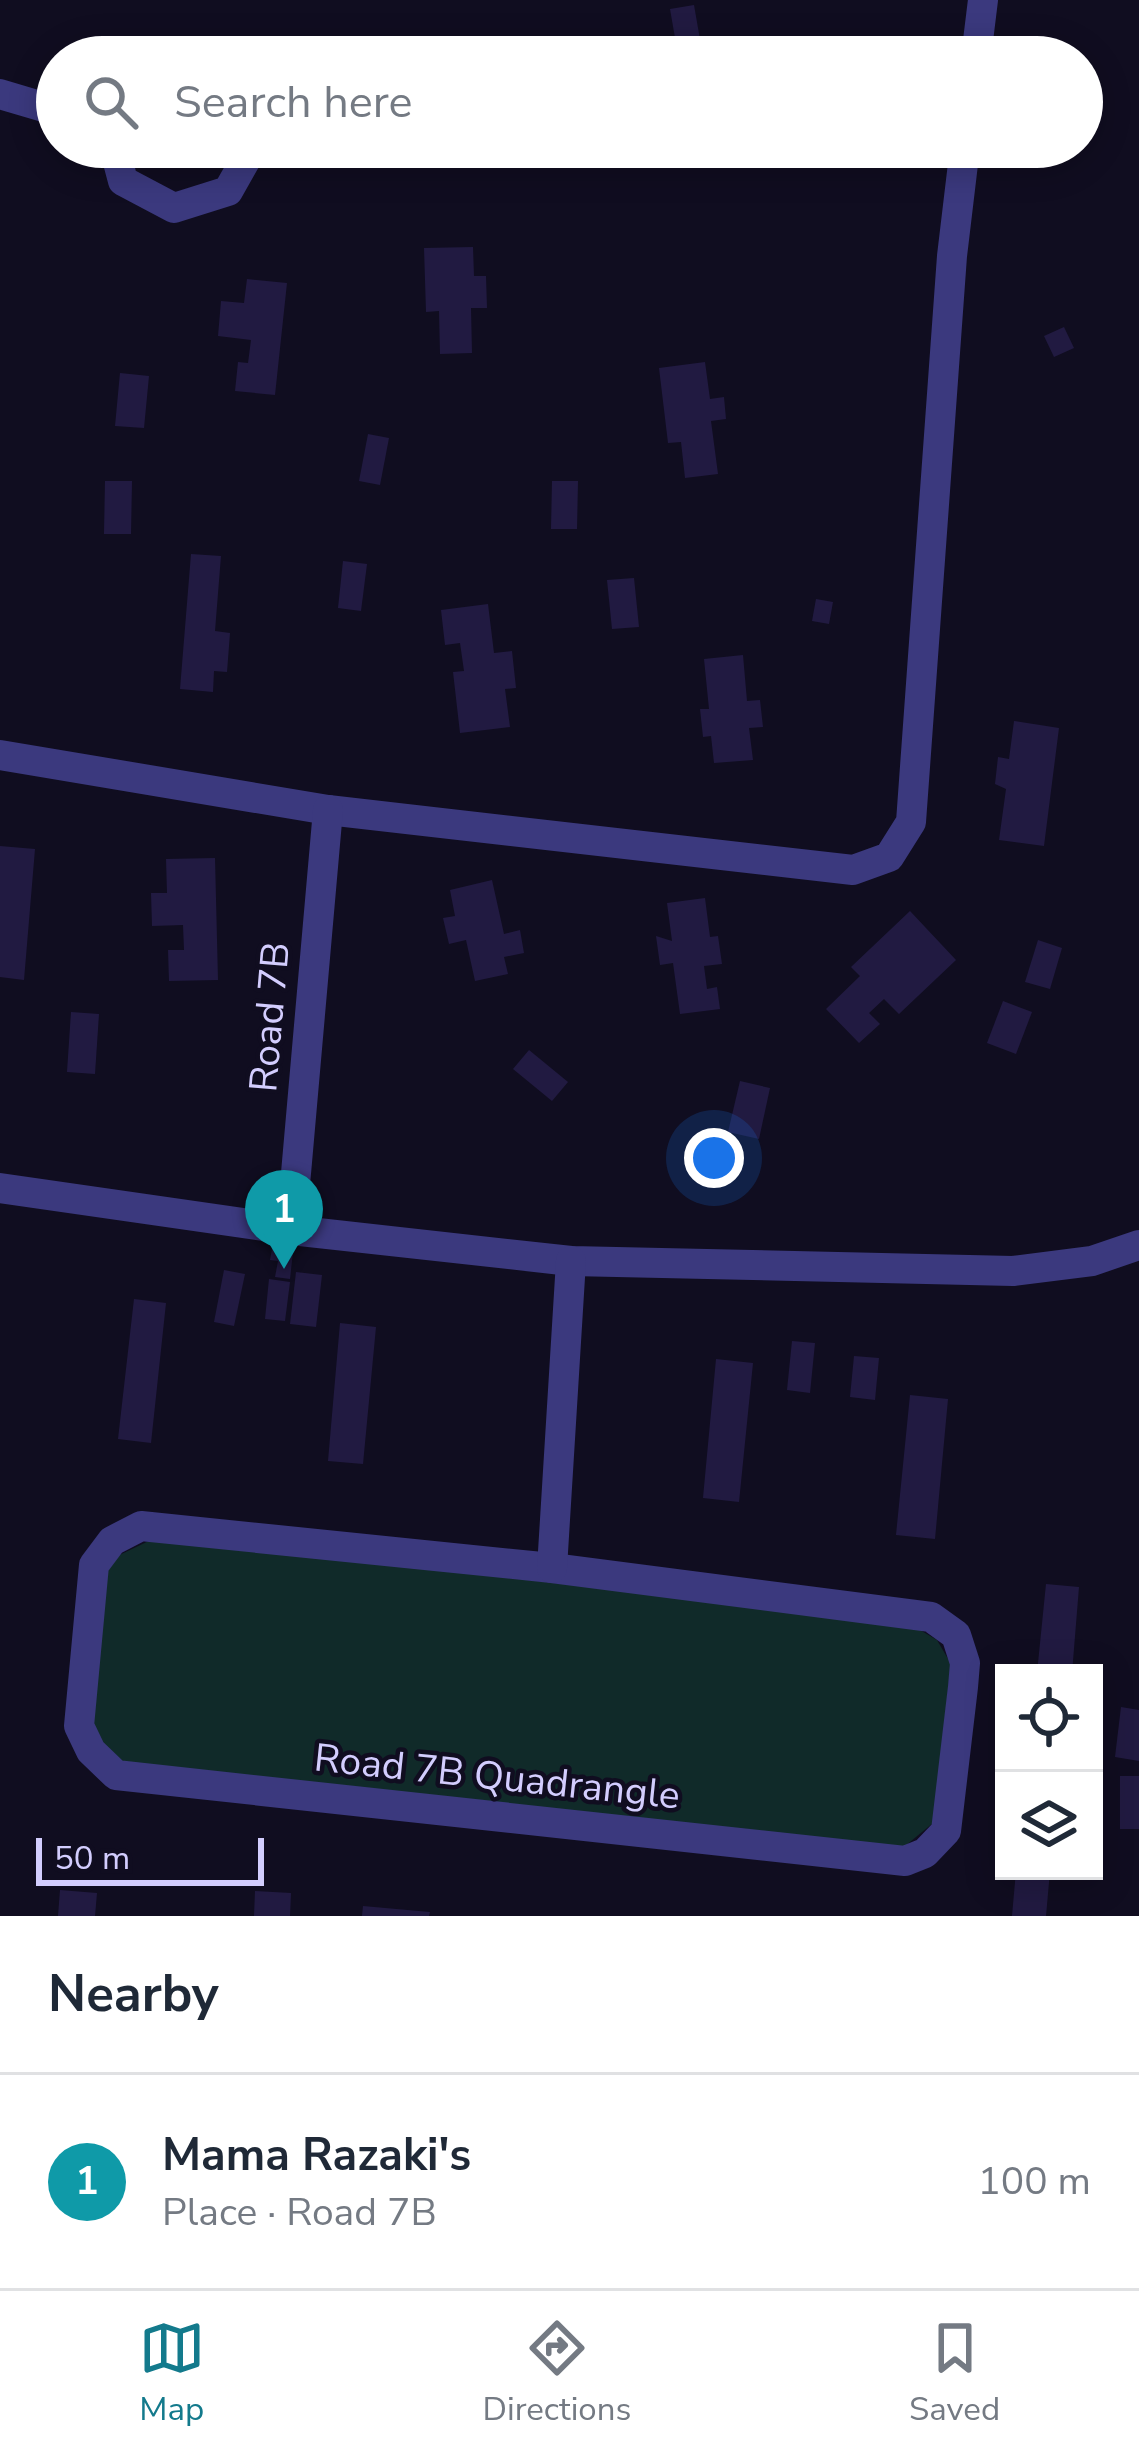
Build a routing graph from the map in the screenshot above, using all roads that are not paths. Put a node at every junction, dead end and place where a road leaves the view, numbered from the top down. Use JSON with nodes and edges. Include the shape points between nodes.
{"nodes":[{"id":1,"x":983,"y":0,"type":"edge"},
{"id":2,"x":979,"y":36,"type":"edge"},
{"id":3,"x":0,"y":94,"type":"edge"},
{"id":4,"x":36,"y":105,"type":"edge"},
{"id":5,"x":120,"y":168,"type":"edge"},
{"id":6,"x":241,"y":168,"type":"edge"},
{"id":7,"x":962,"y":168,"type":"edge"},
{"id":8,"x":0,"y":755,"type":"edge"},
{"id":9,"x":328,"y":810,"type":"junction"},
{"id":10,"x":0,"y":1188,"type":"edge"},
{"id":11,"x":1139,"y":1223,"type":"edge"},
{"id":12,"x":291,"y":1230,"type":"junction"},
{"id":13,"x":1139,"y":1245,"type":"edge"},
{"id":14,"x":571,"y":1261,"type":"junction"},
{"id":15,"x":1092,"y":1261,"type":"junction"},
{"id":16,"x":552,"y":1568,"type":"junction"}],
"edges":[{"from":1,"to":2,"type":"street"},
{"from":3,"to":4,"type":"street"},
{"from":5,"to":6,"type":"street","via":[[124,181],[174,208],[228,191]]},
{"from":7,"to":9,"type":"street","via":[[911,822],[890,857],[853,870]]},
{"from":8,"to":9,"type":"street"},
{"from":9,"to":12,"type":"street","name":"Road 7B"},
{"from":10,"to":12,"type":"street"},
{"from":11,"to":15,"type":"street"},
{"from":12,"to":14,"type":"street"},
{"from":13,"to":15,"type":"street"},
{"from":14,"to":15,"type":"street","via":[[1013,1271]]},
{"from":14,"to":16,"type":"street"},
{"from":16,"to":16,"type":"street","name":"Road 7B Quadrangle","via":[[931,1617],[956,1635],[965,1663],[946,1831],[905,1861],[116,1775],[79,1726],[94,1565],[112,1540],[141,1526]]}]}
